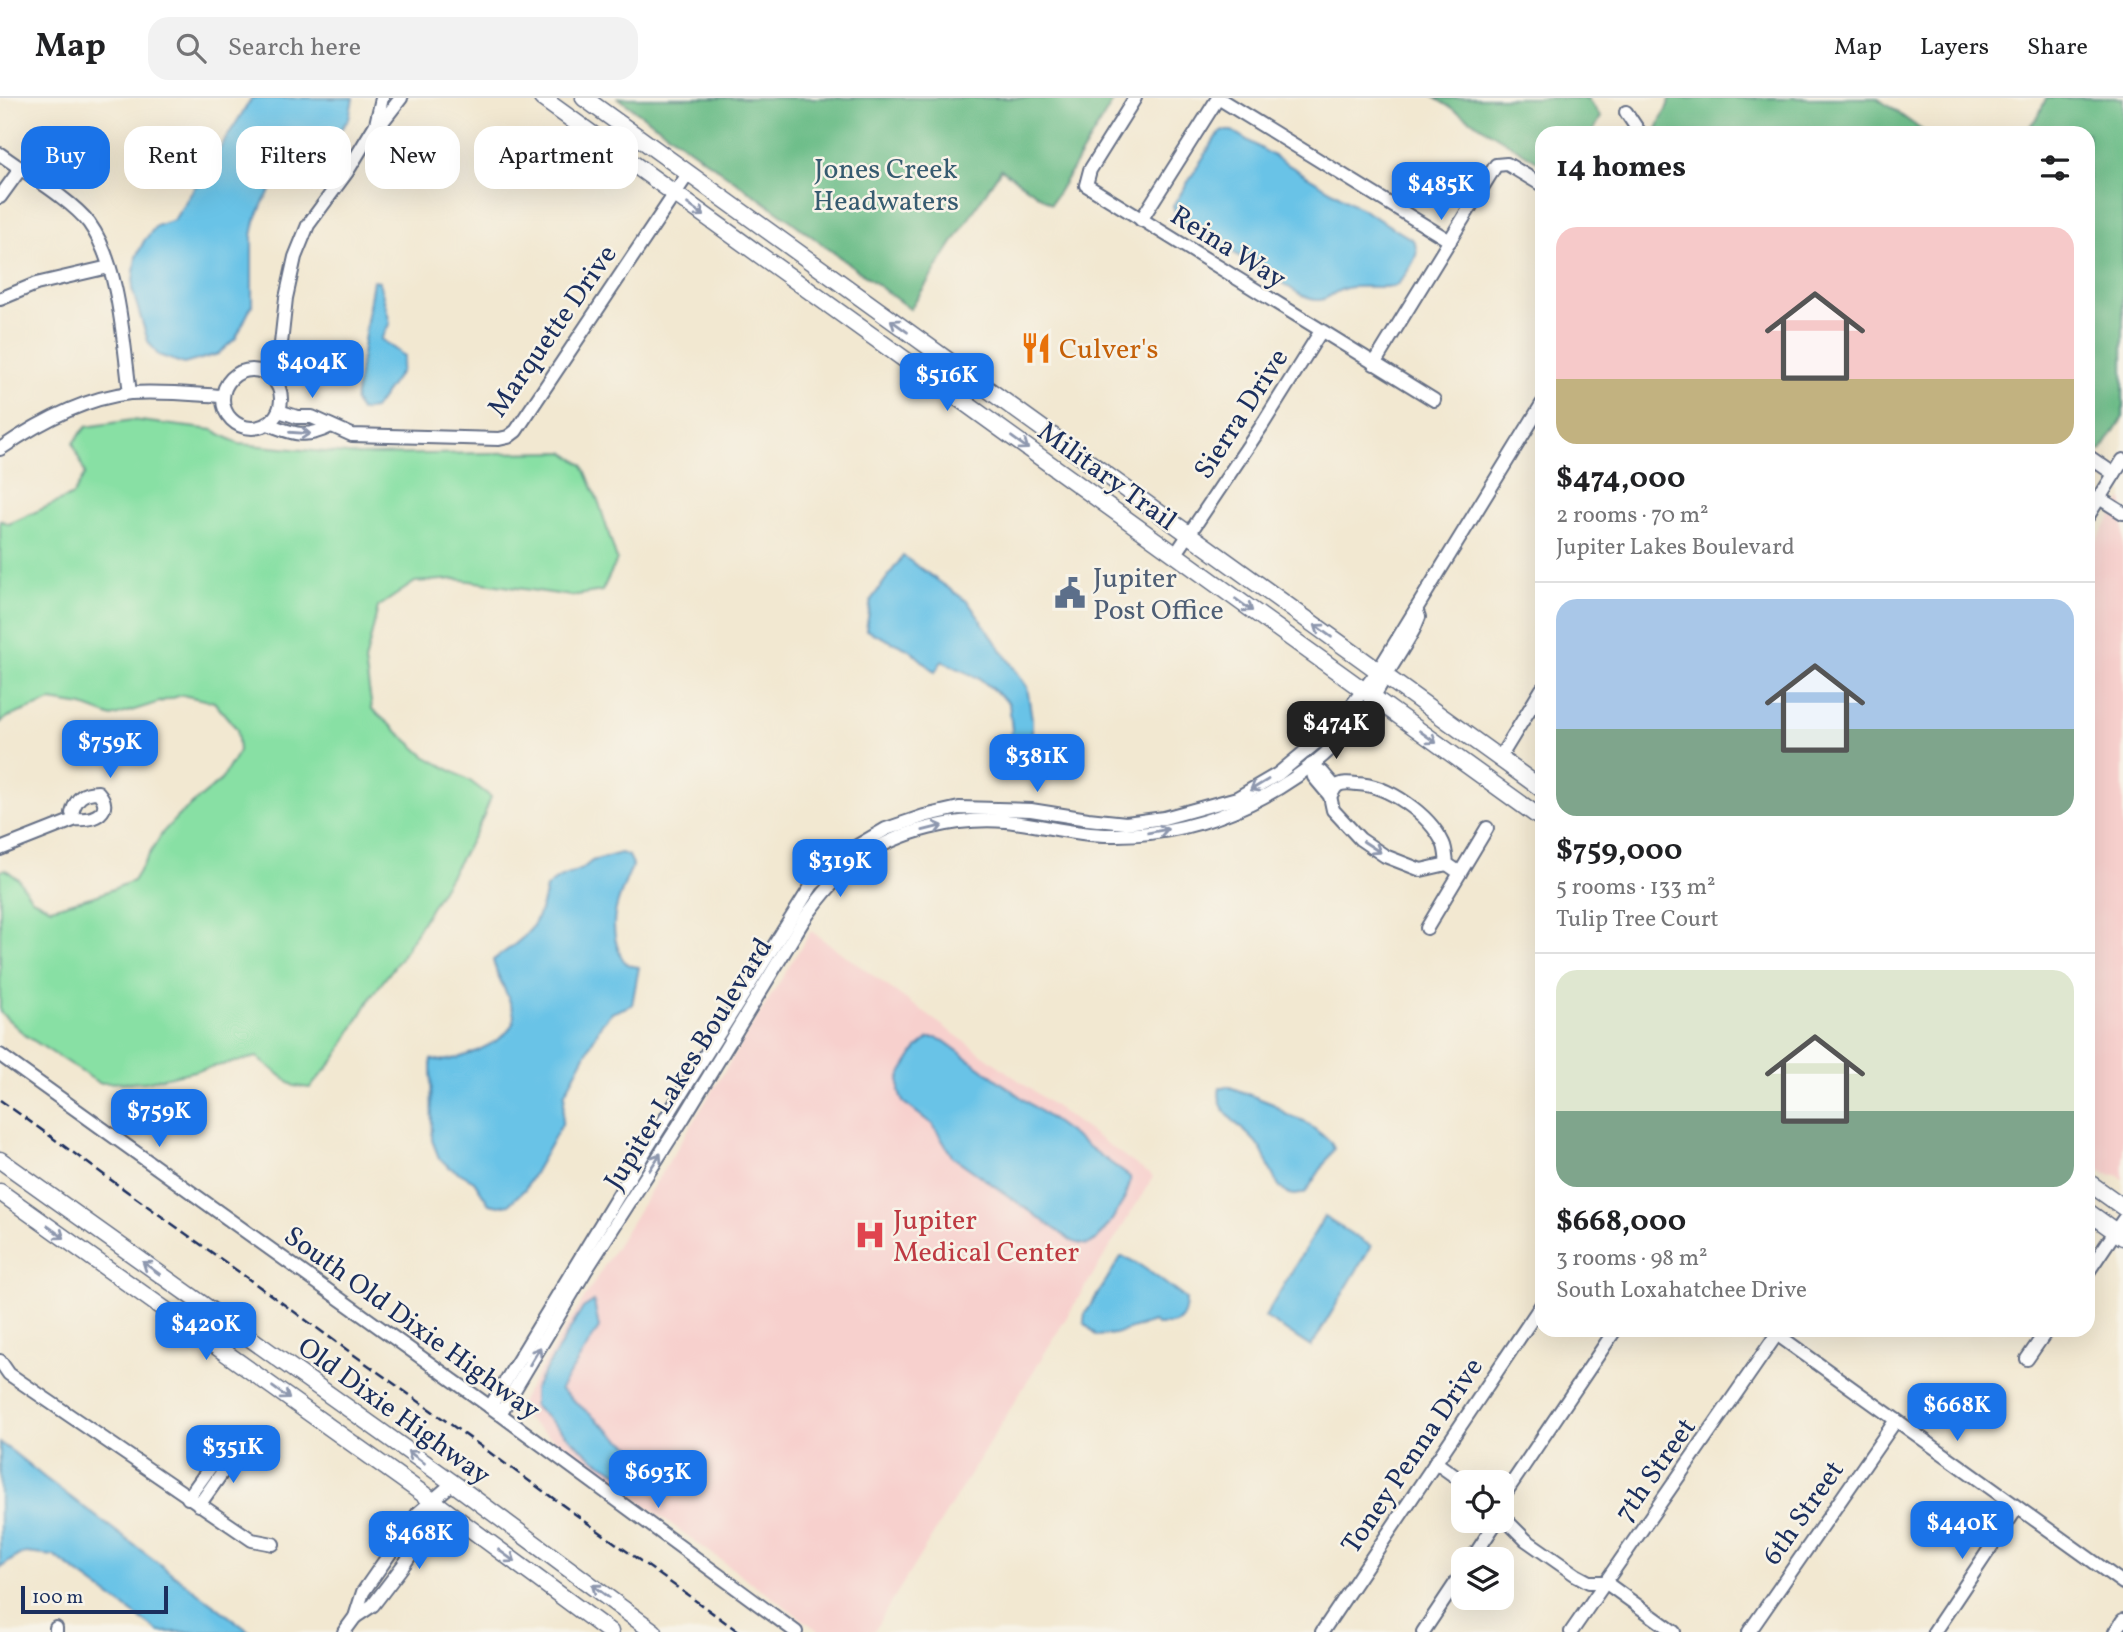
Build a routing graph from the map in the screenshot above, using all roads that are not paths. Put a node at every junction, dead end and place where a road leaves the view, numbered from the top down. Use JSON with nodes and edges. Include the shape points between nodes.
{"nodes":[{"id":1,"x":382,"y":98,"type":"edge"},
{"id":2,"x":401,"y":98,"type":"edge"},
{"id":3,"x":542,"y":98,"type":"edge"},
{"id":4,"x":584,"y":98,"type":"edge"},
{"id":5,"x":1135,"y":98,"type":"edge"},
{"id":6,"x":1218,"y":98,"type":"edge"},
{"id":7,"x":1626,"y":112,"type":"dead end"},
{"id":8,"x":376,"y":124,"type":"junction"},
{"id":9,"x":1635,"y":126,"type":"edge"},
{"id":10,"x":0,"y":154,"type":"edge"},
{"id":11,"x":20,"y":169,"type":"junction"},
{"id":12,"x":688,"y":174,"type":"junction"},
{"id":13,"x":1535,"y":181,"type":"edge"},
{"id":14,"x":674,"y":194,"type":"junction"},
{"id":15,"x":0,"y":197,"type":"edge"},
{"id":16,"x":1142,"y":220,"type":"junction"},
{"id":17,"x":1450,"y":241,"type":"junction"},
{"id":18,"x":109,"y":267,"type":"junction"},
{"id":19,"x":0,"y":299,"type":"edge"},
{"id":20,"x":1321,"y":331,"type":"junction"},
{"id":21,"x":1374,"y":364,"type":"junction"},
{"id":22,"x":272,"y":376,"type":"junction"},
{"id":23,"x":130,"y":393,"type":"junction"},
{"id":24,"x":223,"y":396,"type":"junction"},
{"id":25,"x":1434,"y":400,"type":"dead end"},
{"id":26,"x":279,"y":411,"type":"junction"},
{"id":27,"x":1535,"y":415,"type":"edge"},
{"id":28,"x":268,"y":424,"type":"junction"},
{"id":29,"x":331,"y":426,"type":"junction"},
{"id":30,"x":0,"y":449,"type":"edge"},
{"id":31,"x":2123,"y":460,"type":"edge"},
{"id":32,"x":2095,"y":461,"type":"edge"},
{"id":33,"x":2114,"y":474,"type":"junction"},
{"id":34,"x":2099,"y":498,"type":"junction"},
{"id":35,"x":2095,"y":505,"type":"edge"},
{"id":36,"x":2123,"y":513,"type":"edge"},
{"id":37,"x":1190,"y":535,"type":"junction"},
{"id":38,"x":1175,"y":555,"type":"junction"},
{"id":39,"x":1382,"y":673,"type":"junction"},
{"id":40,"x":1368,"y":693,"type":"junction"},
{"id":41,"x":1535,"y":701,"type":"edge"},
{"id":42,"x":1499,"y":759,"type":"junction"},
{"id":43,"x":1311,"y":765,"type":"junction"},
{"id":44,"x":1535,"y":784,"type":"edge"},
{"id":45,"x":1333,"y":792,"type":"junction"},
{"id":46,"x":1535,"y":814,"type":"edge"},
{"id":47,"x":76,"y":819,"type":"dead end"},
{"id":48,"x":1486,"y":828,"type":"dead end"},
{"id":49,"x":0,"y":849,"type":"edge"},
{"id":50,"x":1447,"y":864,"type":"junction"},
{"id":51,"x":1460,"y":873,"type":"junction"},
{"id":52,"x":1427,"y":928,"type":"dead end"},
{"id":53,"x":0,"y":1055,"type":"edge"},
{"id":54,"x":0,"y":1160,"type":"edge"},
{"id":55,"x":2095,"y":1187,"type":"edge"},
{"id":56,"x":0,"y":1192,"type":"edge"},
{"id":57,"x":2123,"y":1208,"type":"edge"},
{"id":58,"x":2095,"y":1216,"type":"edge"},
{"id":59,"x":2120,"y":1230,"type":"edge"},
{"id":60,"x":2095,"y":1263,"type":"edge"},
{"id":61,"x":1535,"y":1314,"type":"edge"},
{"id":62,"x":1610,"y":1337,"type":"edge"},
{"id":63,"x":1771,"y":1337,"type":"edge"},
{"id":64,"x":1781,"y":1337,"type":"edge"},
{"id":65,"x":2042,"y":1337,"type":"edge"},
{"id":66,"x":2027,"y":1359,"type":"dead end"},
{"id":67,"x":0,"y":1361,"type":"edge"},
{"id":68,"x":495,"y":1411,"type":"junction"},
{"id":69,"x":1896,"y":1420,"type":"junction"},
{"id":70,"x":236,"y":1442,"type":"dead end"},
{"id":71,"x":1435,"y":1462,"type":"junction"},
{"id":72,"x":1451,"y":1473,"type":"edge"},
{"id":73,"x":1514,"y":1480,"type":"edge"},
{"id":74,"x":453,"y":1482,"type":"junction"},
{"id":75,"x":193,"y":1501,"type":"junction"},
{"id":76,"x":433,"y":1501,"type":"junction"},
{"id":77,"x":2017,"y":1508,"type":"junction"},
{"id":78,"x":1514,"y":1528,"type":"edge"},
{"id":79,"x":273,"y":1544,"type":"dead end"},
{"id":80,"x":1605,"y":1582,"type":"junction"},
{"id":81,"x":2123,"y":1583,"type":"edge"},
{"id":82,"x":1451,"y":1590,"type":"edge"},
{"id":83,"x":2123,"y":1620,"type":"edge"},
{"id":84,"x":344,"y":1632,"type":"edge"},
{"id":85,"x":610,"y":1632,"type":"edge"},
{"id":86,"x":654,"y":1632,"type":"edge"},
{"id":87,"x":796,"y":1632,"type":"edge"},
{"id":88,"x":1322,"y":1632,"type":"edge"},
{"id":89,"x":1423,"y":1632,"type":"edge"},
{"id":90,"x":1570,"y":1632,"type":"edge"},
{"id":91,"x":1674,"y":1632,"type":"edge"},
{"id":92,"x":1749,"y":1632,"type":"edge"},
{"id":93,"x":1934,"y":1632,"type":"edge"},
{"id":94,"x":2115,"y":1632,"type":"edge"}],
"edges":[{"from":1,"to":8,"type":"street"},
{"from":2,"to":8,"type":"street"},
{"from":3,"to":14,"type":"main road","name":"Military Trail"},
{"from":4,"to":12,"type":"main road","name":"Military Trail"},
{"from":5,"to":16,"type":"street","name":"Reina Way","via":[[1090,170],[1086,186]]},
{"from":6,"to":16,"type":"street"},
{"from":6,"to":17,"type":"street"},
{"from":7,"to":9,"type":"street"},
{"from":8,"to":22,"type":"street","via":[[308,225],[295,257],[279,362]]},
{"from":10,"to":11,"type":"street"},
{"from":11,"to":15,"type":"street"},
{"from":11,"to":18,"type":"street","via":[[89,223]]},
{"from":12,"to":14,"type":"street","name":"Marquette Drive"},
{"from":37,"to":12,"type":"main road","name":"Military Trail","one_way":true},
{"from":13,"to":17,"type":"street","via":[[1507,164],[1496,165]]},
{"from":14,"to":29,"type":"street","name":"Marquette Drive","via":[[508,437],[352,435]]},
{"from":14,"to":38,"type":"main road","name":"Military Trail","one_way":true},
{"from":16,"to":20,"type":"street","name":"Reina Way"},
{"from":17,"to":21,"type":"street"},
{"from":18,"to":19,"type":"street","via":[[36,284]]},
{"from":18,"to":23,"type":"street"},
{"from":20,"to":21,"type":"street","name":"Reina Way"},
{"from":20,"to":37,"type":"street","name":"Sierra Drive"},
{"from":21,"to":25,"type":"street","name":"Reina Way"},
{"from":22,"to":24,"type":"street","via":[[245,370],[230,380]]},
{"from":22,"to":26,"type":"street","via":[[281,391]]},
{"from":23,"to":24,"type":"street"},
{"from":23,"to":30,"type":"street","via":[[72,410],[27,430]]},
{"from":24,"to":28,"type":"street","via":[[223,405],[234,422],[251,428]]},
{"from":26,"to":28,"type":"street"},
{"from":26,"to":29,"type":"street","name":"Marquette Drive"},
{"from":27,"to":39,"type":"street","name":"Jupiter Lakes Boulevard","via":[[1416,608]]},
{"from":28,"to":29,"type":"street","name":"Marquette Drive","one_way":true,"via":[[304,435]]},
{"from":31,"to":33,"type":"street"},
{"from":32,"to":33,"type":"street"},
{"from":33,"to":34,"type":"street"},
{"from":34,"to":35,"type":"street"},
{"from":34,"to":36,"type":"street"},
{"from":37,"to":38,"type":"street","name":"Sierra Drive"},
{"from":39,"to":37,"type":"main road","name":"Military Trail","one_way":true},
{"from":38,"to":40,"type":"main road","name":"Military Trail","one_way":true},
{"from":39,"to":40,"type":"street","name":"Jupiter Lakes Boulevard"},
{"from":39,"to":42,"type":"main road","name":"Military Trail"},
{"from":40,"to":43,"type":"street","name":"Jupiter Lakes Boulevard","via":[[1359,719]]},
{"from":40,"to":46,"type":"main road","name":"Military Trail","one_way":true},
{"from":40,"to":68,"type":"street","name":"Jupiter Lakes Boulevard","one_way":true,"via":[[1278,774],[1237,798],[1164,818],[1126,822],[1031,810],[960,808],[886,829],[852,849],[812,885],[785,927],[644,1153]]},
{"from":41,"to":42,"type":"street"},
{"from":42,"to":44,"type":"main road","name":"Military Trail"},
{"from":43,"to":45,"type":"street","via":[[1322,772]]},
{"from":68,"to":43,"type":"street","name":"Jupiter Lakes Boulevard","one_way":true,"via":[[691,1106],[803,921],[822,893],[859,859],[898,837],[982,820],[1115,835],[1181,827],[1240,810]]},
{"from":45,"to":50,"type":"street","one_way":true,"via":[[1333,810],[1360,839],[1385,856],[1421,870]]},
{"from":45,"to":50,"type":"street","via":[[1343,783],[1361,784],[1407,802],[1444,844]]},
{"from":47,"to":49,"type":"street"},
{"from":48,"to":51,"type":"street"},
{"from":50,"to":51,"type":"street"},
{"from":51,"to":52,"type":"street"},
{"from":53,"to":68,"type":"street","name":"South Old Dixie Highway"},
{"from":74,"to":54,"type":"main road","name":"Old Dixie Highway","one_way":true},
{"from":55,"to":57,"type":"main road"},
{"from":56,"to":76,"type":"main road","name":"Old Dixie Highway","one_way":true},
{"from":58,"to":59,"type":"main road"},
{"from":59,"to":60,"type":"street"},
{"from":61,"to":71,"type":"street","name":"Toney Penna Drive"},
{"from":62,"to":73,"type":"street"},
{"from":63,"to":80,"type":"street","name":"7th Street"},
{"from":64,"to":69,"type":"street"},
{"from":65,"to":66,"type":"street"},
{"from":67,"to":75,"type":"street","via":[[9,1374]]},
{"from":68,"to":87,"type":"street","name":"South Old Dixie Highway"},
{"from":69,"to":77,"type":"street"},
{"from":69,"to":92,"type":"street","name":"6th Street"},
{"from":70,"to":75,"type":"street"},
{"from":71,"to":72,"type":"street"},
{"from":71,"to":88,"type":"street","name":"Toney Penna Drive"},
{"from":74,"to":76,"type":"street"},
{"from":86,"to":74,"type":"main road","name":"Old Dixie Highway","one_way":true},
{"from":75,"to":79,"type":"street","via":[[252,1540]]},
{"from":76,"to":84,"type":"street","via":[[418,1513],[363,1592],[355,1617]]},
{"from":76,"to":85,"type":"main road","name":"Old Dixie Highway","one_way":true},
{"from":77,"to":81,"type":"street"},
{"from":77,"to":93,"type":"street"},
{"from":78,"to":80,"type":"street","via":[[1576,1575],[1589,1582]]},
{"from":80,"to":90,"type":"street","name":"7th Street"},
{"from":80,"to":91,"type":"street"},
{"from":82,"to":89,"type":"street"},
{"from":83,"to":94,"type":"street"}]}
